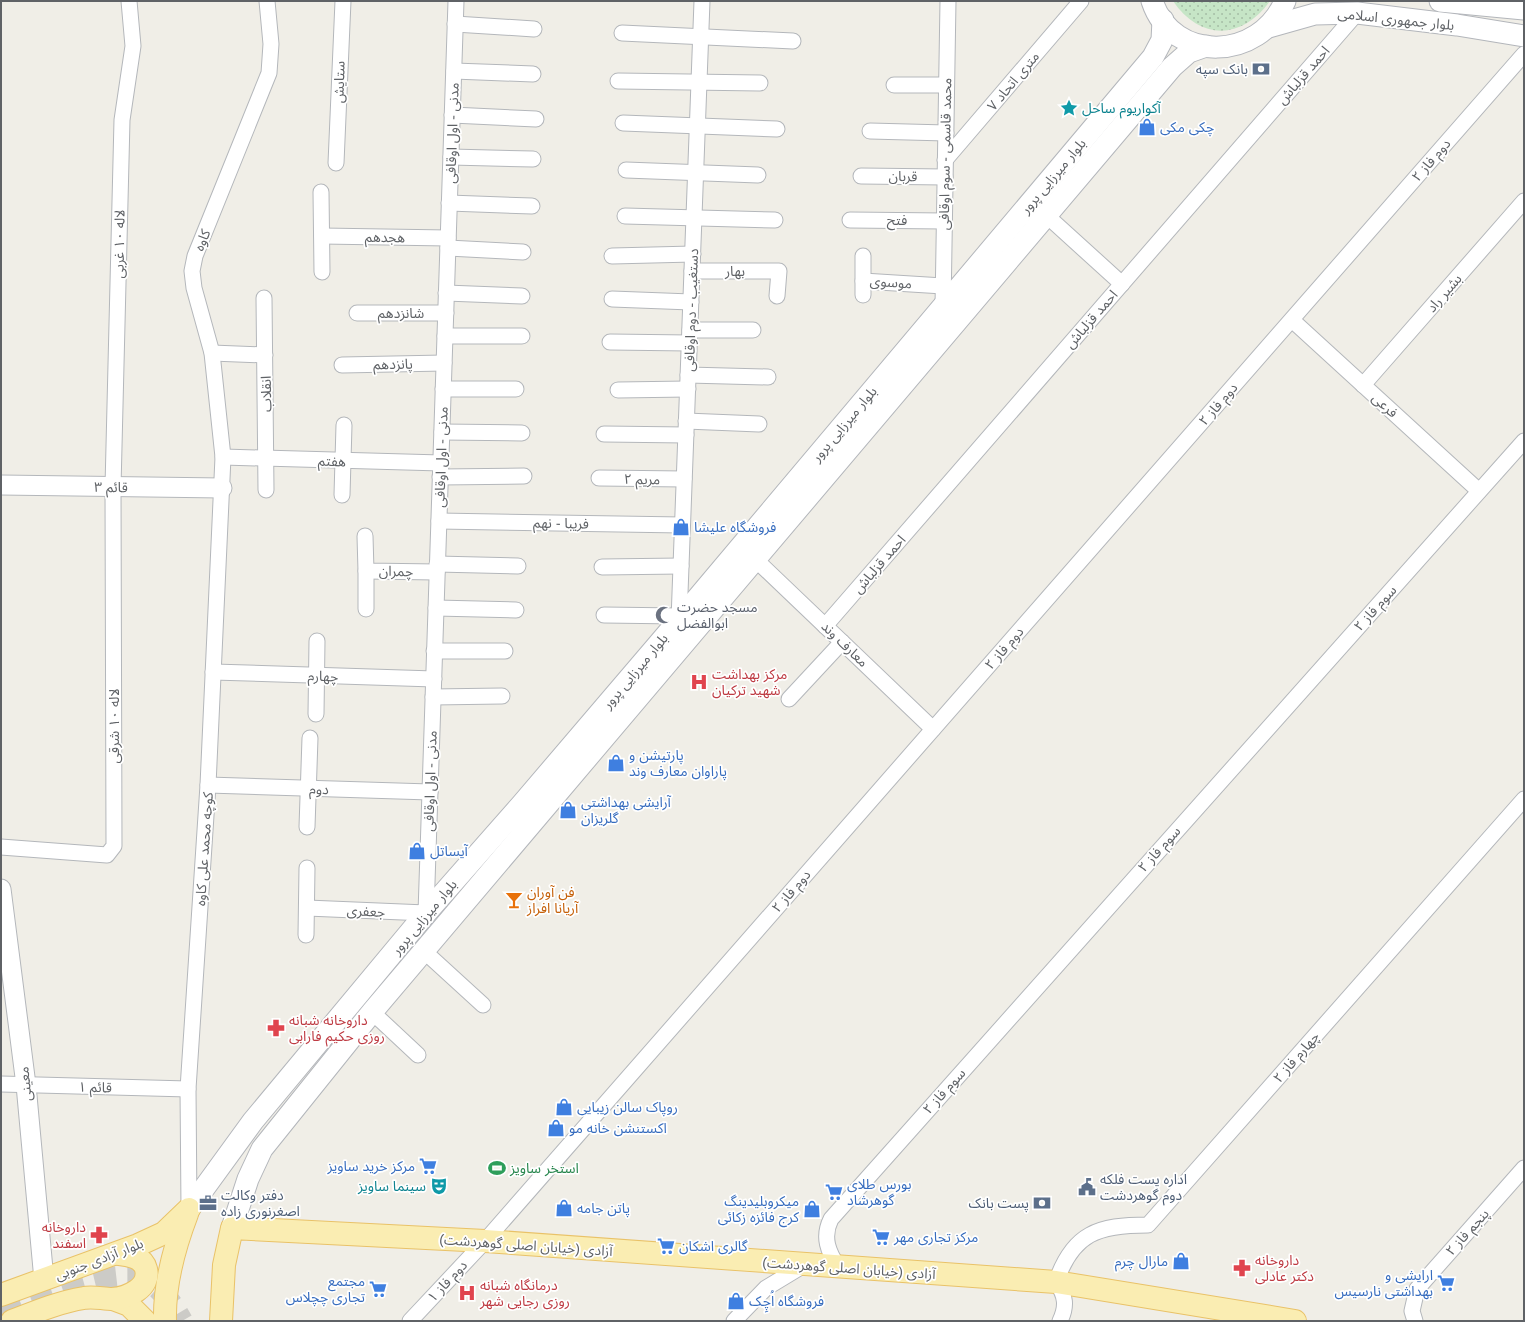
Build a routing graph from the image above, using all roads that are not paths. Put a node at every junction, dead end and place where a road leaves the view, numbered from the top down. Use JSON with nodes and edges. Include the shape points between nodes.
{"nodes":[{"id":1,"x":129,"y":1,"type":"edge"},
{"id":2,"x":267,"y":1,"type":"edge"},
{"id":3,"x":343,"y":1,"type":"edge"},
{"id":4,"x":456,"y":1,"type":"edge"},
{"id":5,"x":702,"y":1,"type":"edge"},
{"id":6,"x":948,"y":1,"type":"edge"},
{"id":7,"x":1081,"y":1,"type":"edge"},
{"id":8,"x":1152,"y":1,"type":"edge"},
{"id":9,"x":1285,"y":1,"type":"edge"},
{"id":10,"x":1440,"y":1,"type":"edge"},
{"id":11,"x":1524,"y":9,"type":"edge"},
{"id":12,"x":1357,"y":13,"type":"junction"},
{"id":13,"x":1162,"y":20,"type":"junction"},
{"id":14,"x":455,"y":24,"type":"junction"},
{"id":15,"x":1269,"y":27,"type":"junction"},
{"id":16,"x":534,"y":30,"type":"dead end"},
{"id":17,"x":622,"y":32,"type":"dead end"},
{"id":18,"x":701,"y":36,"type":"junction"},
{"id":19,"x":1524,"y":36,"type":"edge"},
{"id":20,"x":793,"y":41,"type":"dead end"},
{"id":21,"x":1206,"y":46,"type":"junction"},
{"id":22,"x":1524,"y":54,"type":"edge"},
{"id":23,"x":454,"y":71,"type":"junction"},
{"id":24,"x":533,"y":74,"type":"dead end"},
{"id":25,"x":618,"y":81,"type":"dead end"},
{"id":26,"x":699,"y":81,"type":"junction"},
{"id":27,"x":760,"y":83,"type":"dead end"},
{"id":28,"x":894,"y":85,"type":"dead end"},
{"id":29,"x":946,"y":85,"type":"junction"},
{"id":30,"x":452,"y":115,"type":"junction"},
{"id":31,"x":536,"y":119,"type":"dead end"},
{"id":32,"x":622,"y":123,"type":"dead end"},
{"id":33,"x":698,"y":126,"type":"junction"},
{"id":34,"x":777,"y":129,"type":"dead end"},
{"id":35,"x":870,"y":131,"type":"dead end"},
{"id":36,"x":946,"y":133,"type":"junction"},
{"id":37,"x":451,"y":157,"type":"junction"},
{"id":38,"x":533,"y":159,"type":"dead end"},
{"id":39,"x":945,"y":160,"type":"junction"},
{"id":40,"x":336,"y":163,"type":"dead end"},
{"id":41,"x":626,"y":170,"type":"dead end"},
{"id":42,"x":696,"y":174,"type":"junction"},
{"id":43,"x":758,"y":175,"type":"dead end"},
{"id":44,"x":861,"y":176,"type":"dead end"},
{"id":45,"x":945,"y":177,"type":"junction"},
{"id":46,"x":321,"y":192,"type":"dead end"},
{"id":47,"x":1524,"y":201,"type":"edge"},
{"id":48,"x":449,"y":203,"type":"junction"},
{"id":49,"x":532,"y":206,"type":"dead end"},
{"id":50,"x":1046,"y":215,"type":"junction"},
{"id":51,"x":625,"y":216,"type":"dead end"},
{"id":52,"x":694,"y":218,"type":"junction"},
{"id":53,"x":775,"y":220,"type":"dead end"},
{"id":54,"x":850,"y":220,"type":"dead end"},
{"id":55,"x":944,"y":220,"type":"junction"},
{"id":56,"x":322,"y":236,"type":"junction"},
{"id":57,"x":448,"y":243,"type":"junction"},
{"id":58,"x":523,"y":252,"type":"dead end"},
{"id":59,"x":693,"y":254,"type":"junction"},
{"id":60,"x":612,"y":256,"type":"dead end"},
{"id":61,"x":863,"y":256,"type":"dead end"},
{"id":62,"x":692,"y":271,"type":"junction"},
{"id":63,"x":322,"y":272,"type":"dead end"},
{"id":64,"x":1122,"y":284,"type":"junction"},
{"id":65,"x":943,"y":286,"type":"junction"},
{"id":66,"x":446,"y":293,"type":"junction"},
{"id":67,"x":522,"y":296,"type":"dead end"},
{"id":68,"x":777,"y":296,"type":"dead end"},
{"id":69,"x":264,"y":298,"type":"dead end"},
{"id":70,"x":612,"y":299,"type":"dead end"},
{"id":71,"x":691,"y":302,"type":"junction"},
{"id":72,"x":943,"y":307,"type":"junction"},
{"id":73,"x":357,"y":313,"type":"dead end"},
{"id":74,"x":446,"y":313,"type":"junction"},
{"id":75,"x":1292,"y":320,"type":"junction"},
{"id":76,"x":753,"y":330,"type":"dead end"},
{"id":77,"x":445,"y":336,"type":"junction"},
{"id":78,"x":522,"y":336,"type":"dead end"},
{"id":79,"x":690,"y":336,"type":"junction"},
{"id":80,"x":610,"y":342,"type":"dead end"},
{"id":81,"x":212,"y":353,"type":"junction"},
{"id":82,"x":265,"y":355,"type":"junction"},
{"id":83,"x":444,"y":363,"type":"junction"},
{"id":84,"x":342,"y":365,"type":"dead end"},
{"id":85,"x":768,"y":377,"type":"dead end"},
{"id":86,"x":688,"y":382,"type":"junction"},
{"id":87,"x":1363,"y":385,"type":"junction"},
{"id":88,"x":443,"y":389,"type":"junction"},
{"id":89,"x":516,"y":389,"type":"dead end"},
{"id":90,"x":618,"y":390,"type":"dead end"},
{"id":91,"x":759,"y":424,"type":"dead end"},
{"id":92,"x":344,"y":425,"type":"dead end"},
{"id":93,"x":686,"y":428,"type":"junction"},
{"id":94,"x":442,"y":432,"type":"junction"},
{"id":95,"x":522,"y":433,"type":"dead end"},
{"id":96,"x":604,"y":434,"type":"dead end"},
{"id":97,"x":1524,"y":441,"type":"edge"},
{"id":98,"x":223,"y":457,"type":"junction"},
{"id":99,"x":267,"y":458,"type":"junction"},
{"id":100,"x":343,"y":461,"type":"junction"},
{"id":101,"x":441,"y":470,"type":"junction"},
{"id":102,"x":524,"y":476,"type":"dead end"},
{"id":103,"x":599,"y":478,"type":"dead end"},
{"id":104,"x":684,"y":479,"type":"junction"},
{"id":105,"x":1,"y":486,"type":"edge"},
{"id":106,"x":113,"y":487,"type":"junction"},
{"id":107,"x":222,"y":488,"type":"junction"},
{"id":108,"x":266,"y":490,"type":"dead end"},
{"id":109,"x":1479,"y":491,"type":"junction"},
{"id":110,"x":342,"y":495,"type":"dead end"},
{"id":111,"x":439,"y":521,"type":"junction"},
{"id":112,"x":682,"y":526,"type":"junction"},
{"id":113,"x":365,"y":536,"type":"dead end"},
{"id":114,"x":756,"y":560,"type":"junction"},
{"id":115,"x":518,"y":566,"type":"dead end"},
{"id":116,"x":681,"y":566,"type":"junction"},
{"id":117,"x":602,"y":567,"type":"dead end"},
{"id":118,"x":437,"y":568,"type":"junction"},
{"id":119,"x":366,"y":571,"type":"junction"},
{"id":120,"x":436,"y":608,"type":"junction"},
{"id":121,"x":366,"y":609,"type":"dead end"},
{"id":122,"x":516,"y":610,"type":"dead end"},
{"id":123,"x":604,"y":614,"type":"dead end"},
{"id":124,"x":679,"y":618,"type":"junction"},
{"id":125,"x":825,"y":626,"type":"junction"},
{"id":126,"x":317,"y":641,"type":"dead end"},
{"id":127,"x":842,"y":642,"type":"junction"},
{"id":128,"x":434,"y":651,"type":"junction"},
{"id":129,"x":505,"y":651,"type":"dead end"},
{"id":130,"x":213,"y":672,"type":"junction"},
{"id":131,"x":316,"y":676,"type":"junction"},
{"id":132,"x":434,"y":679,"type":"junction"},
{"id":133,"x":502,"y":696,"type":"dead end"},
{"id":134,"x":433,"y":697,"type":"junction"},
{"id":135,"x":789,"y":699,"type":"dead end"},
{"id":136,"x":316,"y":714,"type":"dead end"},
{"id":137,"x":933,"y":729,"type":"junction"},
{"id":138,"x":310,"y":738,"type":"dead end"},
{"id":139,"x":208,"y":785,"type":"junction"},
{"id":140,"x":309,"y":789,"type":"junction"},
{"id":141,"x":430,"y":792,"type":"junction"},
{"id":142,"x":1524,"y":799,"type":"edge"},
{"id":143,"x":308,"y":827,"type":"dead end"},
{"id":144,"x":1,"y":847,"type":"edge"},
{"id":145,"x":307,"y":868,"type":"dead end"},
{"id":146,"x":1,"y":890,"type":"edge"},
{"id":147,"x":306,"y":908,"type":"junction"},
{"id":148,"x":426,"y":913,"type":"junction"},
{"id":149,"x":306,"y":935,"type":"dead end"},
{"id":150,"x":425,"y":952,"type":"junction"},
{"id":151,"x":483,"y":1005,"type":"dead end"},
{"id":152,"x":372,"y":1012,"type":"junction"},
{"id":153,"x":418,"y":1055,"type":"dead end"},
{"id":154,"x":1,"y":1084,"type":"edge"},
{"id":155,"x":26,"y":1084,"type":"junction"},
{"id":156,"x":188,"y":1089,"type":"junction"},
{"id":157,"x":1524,"y":1168,"type":"edge"},
{"id":158,"x":189,"y":1209,"type":"junction"},
{"id":159,"x":232,"y":1228,"type":"junction"},
{"id":160,"x":484,"y":1241,"type":"junction"},
{"id":161,"x":119,"y":1254,"type":"junction"},
{"id":162,"x":804,"y":1266,"type":"junction"},
{"id":163,"x":839,"y":1268,"type":"junction"},
{"id":164,"x":44,"y":1280,"type":"junction"},
{"id":165,"x":1056,"y":1282,"type":"junction"},
{"id":166,"x":1,"y":1295,"type":"edge"},
{"id":167,"x":113,"y":1299,"type":"junction"},
{"id":168,"x":39,"y":1316,"type":"edge"},
{"id":169,"x":12,"y":1321,"type":"edge"},
{"id":170,"x":145,"y":1321,"type":"edge"},
{"id":171,"x":165,"y":1321,"type":"edge"},
{"id":172,"x":221,"y":1321,"type":"edge"},
{"id":173,"x":410,"y":1321,"type":"edge"},
{"id":174,"x":734,"y":1321,"type":"edge"},
{"id":175,"x":1060,"y":1321,"type":"edge"},
{"id":176,"x":1295,"y":1321,"type":"edge"},
{"id":177,"x":1415,"y":1321,"type":"edge"}],
"edges":[{"from":1,"to":106,"type":"street","name":"لاله ۱۰ غربی","via":[[133,46],[122,120]]},
{"from":2,"to":81,"type":"street","name":"کاوه","via":[[271,44],[269,73],[195,256],[192,271],[194,288]]},
{"from":3,"to":40,"type":"street","name":"ستایش"},
{"from":4,"to":14,"type":"street","name":"مدنی - اول اوقافی"},
{"from":5,"to":18,"type":"street","name":"دستغیب - دوم اوقافی"},
{"from":6,"to":29,"type":"street","name":"محمد قاسمی - سوم اوقافی"},
{"from":7,"to":39,"type":"street","name":"۷ متری اتحاد"},
{"from":8,"to":13,"type":"main road"},
{"from":9,"to":15,"type":"main road"},
{"from":10,"to":11,"type":"main road","name":"بلوار جمهوری اسلامی"},
{"from":12,"to":15,"type":"main road","name":"بلوار جمهوری اسلامی","via":[[1315,14]]},
{"from":12,"to":19,"type":"main road","name":"بلوار جمهوری اسلامی"},
{"from":12,"to":64,"type":"street","name":"احمد قزلباش"},
{"from":13,"to":21,"type":"main road","via":[[1175,33]]},
{"from":13,"to":72,"type":"main road","name":"بلوار میرزایی پرور","via":[[1162,40],[1153,57]]},
{"from":14,"to":16,"type":"street"},
{"from":14,"to":23,"type":"street","name":"مدنی - اول اوقافی"},
{"from":15,"to":21,"type":"main road","via":[[1243,43],[1227,47]]},
{"from":17,"to":18,"type":"street"},
{"from":18,"to":20,"type":"street"},
{"from":18,"to":26,"type":"street","name":"دستغیب - دوم اوقافی"},
{"from":21,"to":50,"type":"main road","name":"بلوار میرزایی پرور","via":[[1189,52],[1172,67]]},
{"from":22,"to":75,"type":"street","name":"دوم فاز ۲"},
{"from":23,"to":24,"type":"street"},
{"from":23,"to":30,"type":"street","name":"مدنی - اول اوقافی"},
{"from":25,"to":26,"type":"street"},
{"from":26,"to":27,"type":"street"},
{"from":26,"to":33,"type":"street","name":"دستغیب - دوم اوقافی"},
{"from":28,"to":29,"type":"street"},
{"from":29,"to":36,"type":"street","name":"محمد قاسمی - سوم اوقافی"},
{"from":30,"to":31,"type":"street"},
{"from":30,"to":37,"type":"street","name":"مدنی - اول اوقافی"},
{"from":32,"to":33,"type":"street"},
{"from":33,"to":34,"type":"street"},
{"from":33,"to":42,"type":"street","name":"دستغیب - دوم اوقافی"},
{"from":35,"to":36,"type":"street"},
{"from":36,"to":39,"type":"street","name":"محمد قاسمی - سوم اوقافی"},
{"from":37,"to":38,"type":"street"},
{"from":37,"to":48,"type":"street","name":"مدنی - اول اوقافی"},
{"from":39,"to":45,"type":"street","name":"محمد قاسمی - سوم اوقافی"},
{"from":41,"to":42,"type":"street"},
{"from":42,"to":43,"type":"street"},
{"from":42,"to":52,"type":"street","name":"دستغیب - دوم اوقافی"},
{"from":44,"to":45,"type":"street","name":"قربان"},
{"from":45,"to":55,"type":"street","name":"محمد قاسمی - سوم اوقافی"},
{"from":46,"to":56,"type":"street"},
{"from":47,"to":87,"type":"street","name":"بشیر راد"},
{"from":48,"to":49,"type":"street"},
{"from":48,"to":57,"type":"street","name":"مدنی - اول اوقافی"},
{"from":50,"to":64,"type":"street"},
{"from":50,"to":114,"type":"main road","name":"بلوار میرزایی پرور"},
{"from":51,"to":52,"type":"street"},
{"from":52,"to":53,"type":"street"},
{"from":52,"to":59,"type":"street","name":"دستغیب - دوم اوقافی"},
{"from":54,"to":55,"type":"street","name":"فتح"},
{"from":55,"to":65,"type":"street","name":"محمد قاسمی - سوم اوقافی"},
{"from":56,"to":57,"type":"street","name":"هجدهم"},
{"from":56,"to":63,"type":"street"},
{"from":57,"to":58,"type":"street","name":"هجدهم"},
{"from":57,"to":66,"type":"street","name":"مدنی - اول اوقافی"},
{"from":59,"to":60,"type":"street"},
{"from":59,"to":62,"type":"street","name":"دستغیب - دوم اوقافی"},
{"from":61,"to":65,"type":"street","name":"موسوی","via":[[863,288]]},
{"from":62,"to":68,"type":"street","name":"بهار","via":[[778,271]]},
{"from":62,"to":71,"type":"street","name":"دستغیب - دوم اوقافی"},
{"from":64,"to":125,"type":"street","name":"احمد قزلباش"},
{"from":65,"to":72,"type":"street","name":"محمد قاسمی - سوم اوقافی"},
{"from":66,"to":67,"type":"street"},
{"from":66,"to":74,"type":"street","name":"مدنی - اول اوقافی"},
{"from":69,"to":82,"type":"street","name":"انقلاب"},
{"from":70,"to":71,"type":"street"},
{"from":71,"to":79,"type":"street","name":"دستغیب - دوم اوقافی"},
{"from":72,"to":124,"type":"main road","name":"بلوار میرزایی پرور"},
{"from":73,"to":74,"type":"street","name":"شانزدهم"},
{"from":74,"to":77,"type":"street","name":"مدنی - اول اوقافی"},
{"from":75,"to":87,"type":"street","name":"فرعی"},
{"from":75,"to":137,"type":"street","name":"دوم فاز ۲"},
{"from":76,"to":79,"type":"street"},
{"from":77,"to":78,"type":"street"},
{"from":77,"to":83,"type":"street","name":"مدنی - اول اوقافی"},
{"from":79,"to":80,"type":"street"},
{"from":79,"to":86,"type":"street","name":"دستغیب - دوم اوقافی"},
{"from":81,"to":82,"type":"street"},
{"from":81,"to":98,"type":"street","name":"کاوه"},
{"from":82,"to":99,"type":"street","name":"انقلاب"},
{"from":83,"to":84,"type":"street","name":"پانزدهم"},
{"from":83,"to":88,"type":"street","name":"مدنی - اول اوقافی"},
{"from":85,"to":86,"type":"street"},
{"from":86,"to":90,"type":"street"},
{"from":86,"to":93,"type":"street","name":"دستغیب - دوم اوقافی"},
{"from":87,"to":109,"type":"street","name":"فرعی"},
{"from":88,"to":89,"type":"street"},
{"from":88,"to":94,"type":"street","name":"مدنی - اول اوقافی"},
{"from":91,"to":93,"type":"street"},
{"from":92,"to":100,"type":"street"},
{"from":93,"to":96,"type":"street"},
{"from":93,"to":104,"type":"street","name":"دستغیب - دوم اوقافی"},
{"from":94,"to":95,"type":"street"},
{"from":94,"to":101,"type":"street","name":"مدنی - اول اوقافی"},
{"from":97,"to":109,"type":"street","name":"سوم فاز ۲"},
{"from":98,"to":99,"type":"street","name":"هفتم"},
{"from":98,"to":107,"type":"street","name":"کاوه"},
{"from":99,"to":100,"type":"street","name":"هفتم"},
{"from":99,"to":108,"type":"street","name":"انقلاب"},
{"from":100,"to":101,"type":"street","name":"هفتم"},
{"from":100,"to":110,"type":"street"},
{"from":101,"to":102,"type":"street","name":"هفتم"},
{"from":101,"to":111,"type":"street","name":"مدنی - اول اوقافی"},
{"from":103,"to":104,"type":"street","name":"مریم ۲"},
{"from":104,"to":112,"type":"street","name":"دستغیب - دوم اوقافی"},
{"from":105,"to":106,"type":"street","name":"قائم ۳"},
{"from":106,"to":107,"type":"street","name":"قائم ۳"},
{"from":106,"to":144,"type":"street","name":"لاله ۱۰ شرقی","via":[[114,846],[107,855]]},
{"from":107,"to":130,"type":"street","name":"کوچه محمد علی کاوه"},
{"from":109,"to":163,"type":"street","name":"سوم فاز ۲","via":[[831,1219],[827,1227],[827,1247]]},
{"from":111,"to":112,"type":"street","name":"فریبا - نهم"},
{"from":111,"to":118,"type":"street","name":"مدنی - اول اوقافی"},
{"from":112,"to":116,"type":"street","name":"دستغیب - دوم اوقافی"},
{"from":113,"to":119,"type":"street","name":"چمران"},
{"from":114,"to":125,"type":"street","name":"معارف وند"},
{"from":114,"to":150,"type":"main road","name":"بلوار میرزایی پرور"},
{"from":115,"to":118,"type":"street","name":"چمران"},
{"from":116,"to":117,"type":"street"},
{"from":116,"to":124,"type":"street","name":"دستغیب - دوم اوقافی"},
{"from":118,"to":119,"type":"street","name":"چمران"},
{"from":118,"to":120,"type":"street","name":"مدنی - اول اوقافی"},
{"from":119,"to":121,"type":"street"},
{"from":120,"to":122,"type":"street"},
{"from":120,"to":128,"type":"street","name":"مدنی - اول اوقافی"},
{"from":123,"to":124,"type":"street"},
{"from":124,"to":148,"type":"main road","name":"بلوار میرزایی پرور"},
{"from":125,"to":127,"type":"street","name":"معارف وند"},
{"from":126,"to":131,"type":"street"},
{"from":127,"to":135,"type":"street"},
{"from":127,"to":137,"type":"street","name":"معارف وند"},
{"from":128,"to":129,"type":"street"},
{"from":128,"to":132,"type":"street","name":"مدنی - اول اوقافی"},
{"from":130,"to":131,"type":"street","name":"چهارم"},
{"from":130,"to":139,"type":"street","name":"کوچه محمد علی کاوه"},
{"from":131,"to":132,"type":"street","name":"چهارم"},
{"from":131,"to":136,"type":"street"},
{"from":132,"to":134,"type":"street","name":"مدنی - اول اوقافی"},
{"from":133,"to":134,"type":"street"},
{"from":134,"to":141,"type":"street","name":"مدنی - اول اوقافی"},
{"from":137,"to":160,"type":"street","name":"دوم فاز ۲"},
{"from":138,"to":140,"type":"street"},
{"from":139,"to":140,"type":"street","name":"دوم"},
{"from":139,"to":156,"type":"street","name":"کوچه محمد علی کاوه"},
{"from":140,"to":141,"type":"street","name":"دوم"},
{"from":140,"to":143,"type":"street"},
{"from":141,"to":148,"type":"street","name":"مدنی - اول اوقافی"},
{"from":142,"to":165,"type":"street","name":"چهارم فاز ۲","via":[[1148,1225],[1116,1226],[1089,1235],[1069,1253]]},
{"from":145,"to":147,"type":"street"},
{"from":146,"to":155,"type":"street","name":"معینی"},
{"from":147,"to":148,"type":"street","name":"جعفری"},
{"from":147,"to":149,"type":"street"},
{"from":148,"to":158,"type":"main road","name":"بلوار میرزایی پرور","via":[[253,1122]]},
{"from":150,"to":151,"type":"street"},
{"from":150,"to":152,"type":"main road","name":"بلوار میرزایی پرور"},
{"from":152,"to":153,"type":"street"},
{"from":152,"to":159,"type":"main road","name":"بلوار میرزایی پرور","via":[[262,1149],[248,1179]]},
{"from":154,"to":155,"type":"street","name":"قائم ۱"},
{"from":155,"to":156,"type":"street","name":"قائم ۱"},
{"from":155,"to":164,"type":"street","name":"معینی"},
{"from":156,"to":158,"type":"street","name":"کوچه محمد علی کاوه"},
{"from":157,"to":177,"type":"street","name":"پنجم فاز ۲","via":[[1417,1288],[1412,1310]]},
{"from":158,"to":161,"type":"main road","name":"بلوار آزادی جنوبی","via":[[164,1233]]},
{"from":158,"to":171,"type":"main road","via":[[170,1268]]},
{"from":159,"to":160,"type":"main road","name":"آزادی (خیابان اصلی گوهردشت)"},
{"from":159,"to":172,"type":"main road","via":[[224,1265]]},
{"from":160,"to":162,"type":"main road","name":"آزادی (خیابان اصلی گوهردشت)"},
{"from":160,"to":173,"type":"street","name":"دوم فاز ۱"},
{"from":161,"to":164,"type":"main road","name":"بلوار آزادی جنوبی"},
{"from":161,"to":167,"type":"main road","via":[[133,1256],[142,1261],[146,1269],[146,1278],[143,1286],[136,1291]]},
{"from":162,"to":163,"type":"main road","name":"آزادی (خیابان اصلی گوهردشت)"},
{"from":162,"to":174,"type":"street","via":[[766,1288]]},
{"from":163,"to":165,"type":"main road","name":"آزادی (خیابان اصلی گوهردشت)"},
{"from":164,"to":166,"type":"main road","name":"بلوار آزادی جنوبی"},
{"from":165,"to":175,"type":"street","via":[[1066,1305]]},
{"from":165,"to":176,"type":"main road","name":"آزادی (خیابان اصلی گوهردشت)"},
{"from":167,"to":168,"type":"main road","name":"بلوار آزادی جنوبی","via":[[85,1298]]},
{"from":167,"to":170,"type":"main road","via":[[129,1305]]},
{"from":168,"to":169,"type":"main road","name":"بلوار آزادی جنوبی"}]}
